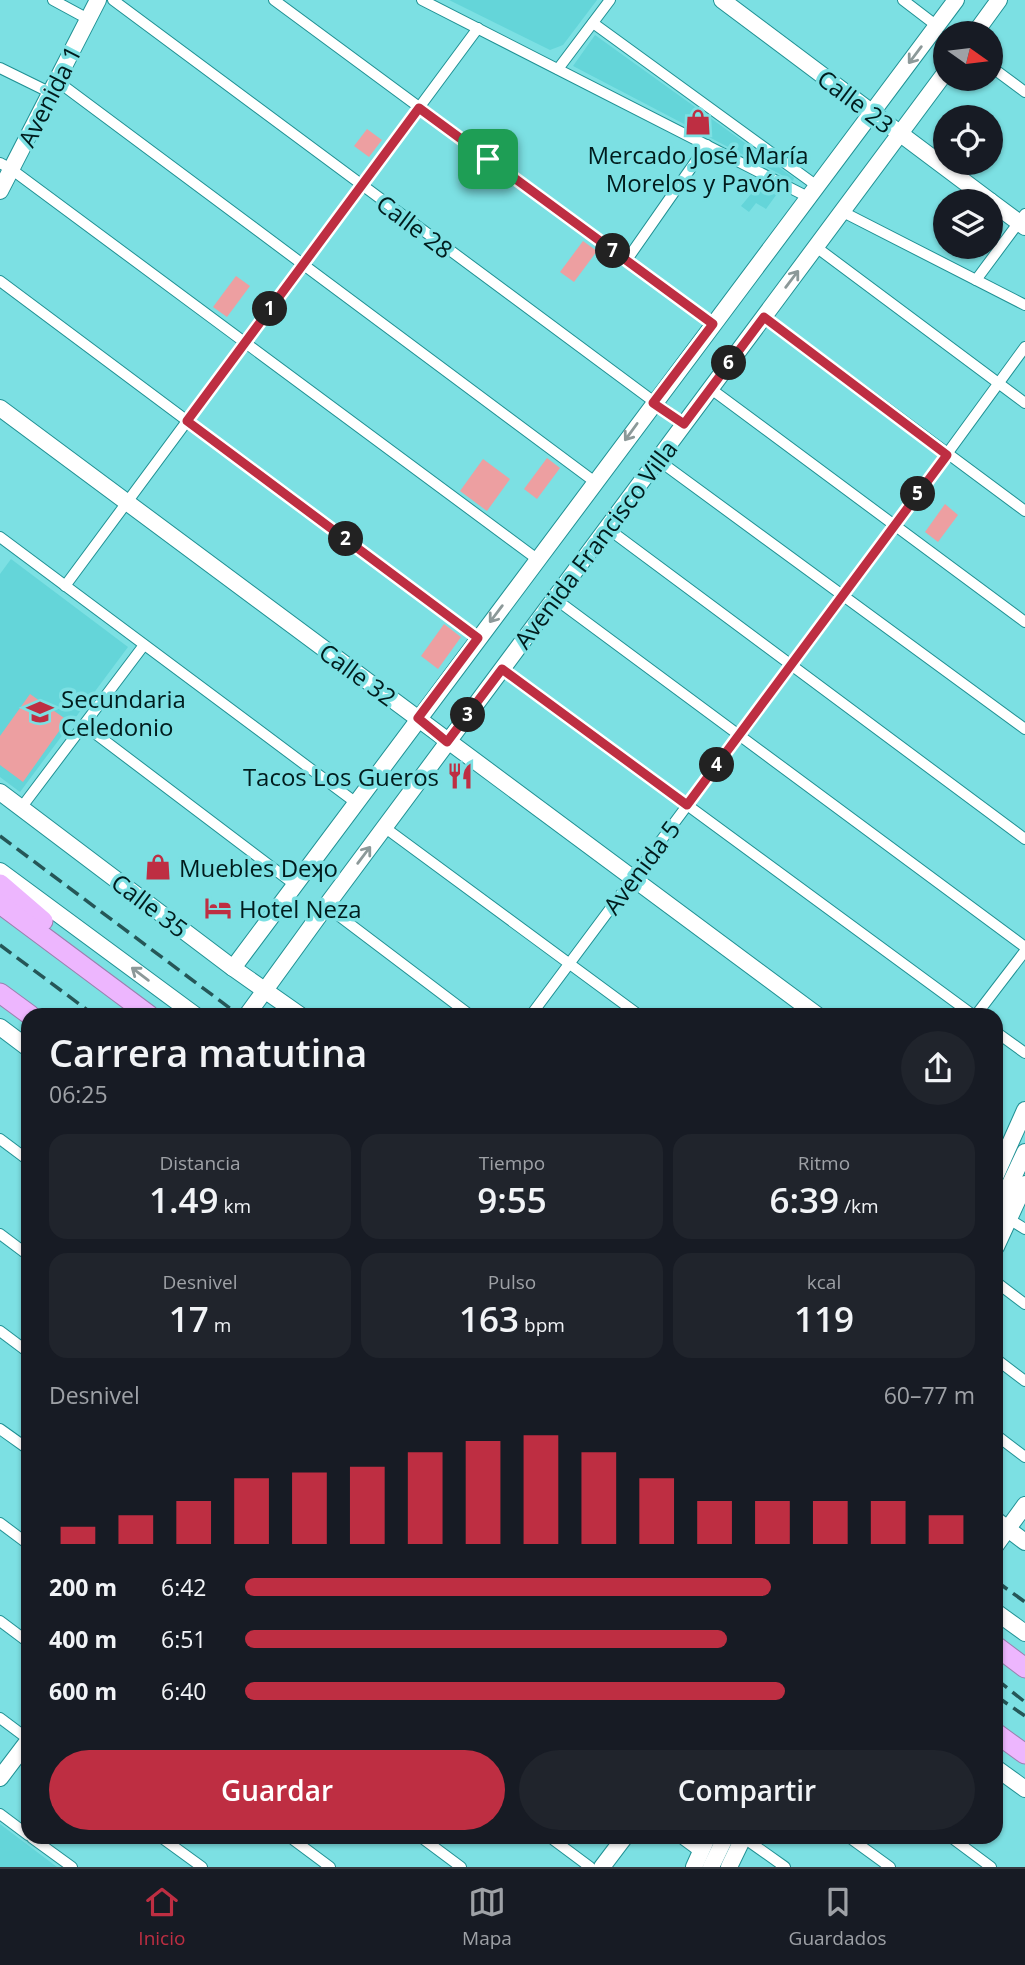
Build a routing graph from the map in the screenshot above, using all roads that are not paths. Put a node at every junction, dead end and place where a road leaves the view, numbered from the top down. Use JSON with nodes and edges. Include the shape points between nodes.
{"nodes":[{"id":1,"x":52,"y":0,"type":"edge"},
{"id":2,"x":97,"y":0,"type":"edge"},
{"id":3,"x":113,"y":0,"type":"edge"},
{"id":4,"x":274,"y":0,"type":"edge"},
{"id":5,"x":422,"y":0,"type":"edge"},
{"id":6,"x":610,"y":0,"type":"edge"},
{"id":7,"x":722,"y":0,"type":"edge"},
{"id":8,"x":902,"y":0,"type":"edge"},
{"id":9,"x":956,"y":0,"type":"edge"},
{"id":10,"x":999,"y":0,"type":"edge"},
{"id":11,"x":88,"y":19,"type":"junction"},
{"id":12,"x":941,"y":21,"type":"edge"},
{"id":13,"x":984,"y":21,"type":"edge"},
{"id":14,"x":593,"y":23,"type":"junction"},
{"id":15,"x":933,"y":23,"type":"edge"},
{"id":16,"x":478,"y":28,"type":"junction"},
{"id":17,"x":933,"y":31,"type":"edge"},
{"id":18,"x":0,"y":68,"type":"edge"},
{"id":19,"x":558,"y":69,"type":"junction"},
{"id":20,"x":1003,"y":76,"type":"edge"},
{"id":21,"x":54,"y":87,"type":"junction"},
{"id":22,"x":933,"y":90,"type":"edge"},
{"id":23,"x":1025,"y":92,"type":"edge"},
{"id":24,"x":419,"y":108,"type":"junction"},
{"id":25,"x":872,"y":113,"type":"junction"},
{"id":26,"x":901,"y":134,"type":"junction"},
{"id":27,"x":707,"y":145,"type":"junction"},
{"id":28,"x":6,"y":166,"type":"edge"},
{"id":29,"x":361,"y":186,"type":"junction"},
{"id":30,"x":974,"y":189,"type":"edge"},
{"id":31,"x":0,"y":191,"type":"edge"},
{"id":32,"x":813,"y":191,"type":"junction"},
{"id":33,"x":1003,"y":209,"type":"edge"},
{"id":34,"x":843,"y":212,"type":"junction"},
{"id":35,"x":1023,"y":221,"type":"edge"},
{"id":36,"x":816,"y":247,"type":"junction"},
{"id":37,"x":626,"y":261,"type":"junction"},
{"id":38,"x":302,"y":265,"type":"junction"},
{"id":39,"x":976,"y":280,"type":"junction"},
{"id":40,"x":0,"y":281,"type":"edge"},
{"id":41,"x":1025,"y":305,"type":"edge"},
{"id":42,"x":764,"y":317,"type":"junction"},
{"id":43,"x":713,"y":324,"type":"junction"},
{"id":44,"x":245,"y":342,"type":"junction"},
{"id":45,"x":1025,"y":347,"type":"edge"},
{"id":46,"x":999,"y":383,"type":"junction"},
{"id":47,"x":711,"y":389,"type":"junction"},
{"id":48,"x":653,"y":403,"type":"junction"},
{"id":49,"x":1025,"y":403,"type":"edge"},
{"id":50,"x":0,"y":408,"type":"edge"},
{"id":51,"x":187,"y":421,"type":"junction"},
{"id":52,"x":684,"y":424,"type":"junction"},
{"id":53,"x":947,"y":455,"type":"junction"},
{"id":54,"x":657,"y":460,"type":"junction"},
{"id":55,"x":595,"y":482,"type":"junction"},
{"id":56,"x":127,"y":502,"type":"junction"},
{"id":57,"x":1025,"y":511,"type":"edge"},
{"id":58,"x":895,"y":525,"type":"junction"},
{"id":59,"x":607,"y":528,"type":"junction"},
{"id":60,"x":2,"y":543,"type":"edge"},
{"id":61,"x":537,"y":559,"type":"junction"},
{"id":62,"x":65,"y":586,"type":"junction"},
{"id":63,"x":844,"y":595,"type":"junction"},
{"id":64,"x":554,"y":598,"type":"junction"},
{"id":65,"x":1025,"y":622,"type":"edge"},
{"id":66,"x":478,"y":638,"type":"junction"},
{"id":67,"x":144,"y":645,"type":"junction"},
{"id":68,"x":792,"y":665,"type":"junction"},
{"id":69,"x":502,"y":669,"type":"junction"},
{"id":70,"x":418,"y":718,"type":"junction"},
{"id":71,"x":84,"y":725,"type":"junction"},
{"id":72,"x":1025,"y":729,"type":"edge"},
{"id":73,"x":738,"y":736,"type":"junction"},
{"id":74,"x":447,"y":742,"type":"junction"},
{"id":75,"x":0,"y":792,"type":"edge"},
{"id":76,"x":355,"y":802,"type":"junction"},
{"id":77,"x":687,"y":805,"type":"junction"},
{"id":78,"x":21,"y":808,"type":"junction"},
{"id":79,"x":384,"y":827,"type":"junction"},
{"id":80,"x":1025,"y":839,"type":"edge"},
{"id":81,"x":0,"y":871,"type":"edge"},
{"id":82,"x":633,"y":880,"type":"junction"},
{"id":83,"x":0,"y":884,"type":"edge"},
{"id":84,"x":294,"y":884,"type":"junction"},
{"id":85,"x":0,"y":904,"type":"edge"},
{"id":86,"x":326,"y":906,"type":"junction"},
{"id":87,"x":1025,"y":949,"type":"edge"},
{"id":88,"x":569,"y":963,"type":"junction"},
{"id":89,"x":233,"y":968,"type":"junction"},
{"id":90,"x":106,"y":983,"type":"junction"},
{"id":91,"x":266,"y":989,"type":"junction"},
{"id":92,"x":0,"y":993,"type":"edge"},
{"id":93,"x":21,"y":1008,"type":"edge"},
{"id":94,"x":140,"y":1008,"type":"edge"},
{"id":95,"x":186,"y":1008,"type":"edge"},
{"id":96,"x":252,"y":1008,"type":"edge"},
{"id":97,"x":291,"y":1008,"type":"edge"},
{"id":98,"x":461,"y":1008,"type":"edge"},
{"id":99,"x":536,"y":1008,"type":"edge"},
{"id":100,"x":630,"y":1008,"type":"edge"},
{"id":101,"x":807,"y":1008,"type":"edge"},
{"id":102,"x":965,"y":1008,"type":"edge"},
{"id":103,"x":980,"y":1008,"type":"edge"},
{"id":104,"x":0,"y":1027,"type":"edge"},
{"id":105,"x":1003,"y":1037,"type":"edge"},
{"id":106,"x":21,"y":1043,"type":"edge"},
{"id":107,"x":1025,"y":1053,"type":"edge"},
{"id":108,"x":1025,"y":1111,"type":"edge"},
{"id":109,"x":0,"y":1139,"type":"edge"},
{"id":110,"x":1003,"y":1145,"type":"edge"},
{"id":111,"x":1025,"y":1152,"type":"edge"},
{"id":112,"x":21,"y":1155,"type":"edge"},
{"id":113,"x":1025,"y":1184,"type":"edge"},
{"id":114,"x":1003,"y":1214,"type":"edge"},
{"id":115,"x":1003,"y":1216,"type":"edge"},
{"id":116,"x":1003,"y":1218,"type":"edge"},
{"id":117,"x":1025,"y":1229,"type":"edge"},
{"id":118,"x":0,"y":1234,"type":"edge"},
{"id":119,"x":21,"y":1250,"type":"edge"},
{"id":120,"x":1003,"y":1287,"type":"edge"},
{"id":121,"x":1025,"y":1304,"type":"edge"},
{"id":122,"x":0,"y":1331,"type":"edge"},
{"id":123,"x":21,"y":1347,"type":"edge"},
{"id":124,"x":1003,"y":1364,"type":"edge"},
{"id":125,"x":1025,"y":1381,"type":"edge"},
{"id":126,"x":0,"y":1429,"type":"edge"},
{"id":127,"x":1003,"y":1440,"type":"edge"},
{"id":128,"x":21,"y":1444,"type":"edge"},
{"id":129,"x":1025,"y":1457,"type":"edge"},
{"id":130,"x":1025,"y":1506,"type":"edge"},
{"id":131,"x":0,"y":1523,"type":"edge"},
{"id":132,"x":1003,"y":1523,"type":"edge"},
{"id":133,"x":1003,"y":1525,"type":"edge"},
{"id":134,"x":21,"y":1539,"type":"edge"},
{"id":135,"x":1025,"y":1542,"type":"edge"},
{"id":136,"x":1003,"y":1617,"type":"edge"},
{"id":137,"x":0,"y":1621,"type":"edge"},
{"id":138,"x":1025,"y":1633,"type":"edge"},
{"id":139,"x":21,"y":1637,"type":"edge"},
{"id":140,"x":1003,"y":1650,"type":"edge"},
{"id":141,"x":1003,"y":1651,"type":"edge"},
{"id":142,"x":1025,"y":1662,"type":"edge"},
{"id":143,"x":1025,"y":1668,"type":"edge"},
{"id":144,"x":0,"y":1718,"type":"edge"},
{"id":145,"x":21,"y":1734,"type":"edge"},
{"id":146,"x":1003,"y":1737,"type":"edge"},
{"id":147,"x":21,"y":1750,"type":"edge"},
{"id":148,"x":1025,"y":1754,"type":"edge"},
{"id":149,"x":1003,"y":1773,"type":"edge"},
{"id":150,"x":0,"y":1778,"type":"edge"},
{"id":151,"x":1025,"y":1789,"type":"edge"},
{"id":152,"x":0,"y":1814,"type":"edge"},
{"id":153,"x":21,"y":1829,"type":"edge"},
{"id":154,"x":41,"y":1844,"type":"edge"},
{"id":155,"x":170,"y":1844,"type":"edge"},
{"id":156,"x":299,"y":1844,"type":"edge"},
{"id":157,"x":430,"y":1844,"type":"edge"},
{"id":158,"x":559,"y":1844,"type":"edge"},
{"id":159,"x":619,"y":1844,"type":"edge"},
{"id":160,"x":721,"y":1844,"type":"edge"},
{"id":161,"x":745,"y":1844,"type":"edge"},
{"id":162,"x":753,"y":1844,"type":"edge"},
{"id":163,"x":858,"y":1844,"type":"edge"},
{"id":164,"x":960,"y":1844,"type":"edge"},
{"id":165,"x":72,"y":1867,"type":"edge"},
{"id":166,"x":202,"y":1867,"type":"edge"},
{"id":167,"x":330,"y":1867,"type":"edge"},
{"id":168,"x":461,"y":1867,"type":"edge"},
{"id":169,"x":590,"y":1867,"type":"edge"},
{"id":170,"x":602,"y":1867,"type":"edge"},
{"id":171,"x":711,"y":1867,"type":"edge"},
{"id":172,"x":729,"y":1867,"type":"edge"},
{"id":173,"x":785,"y":1867,"type":"edge"},
{"id":174,"x":890,"y":1867,"type":"edge"},
{"id":175,"x":991,"y":1867,"type":"edge"}],
"edges":[{"from":1,"to":11,"type":"street"},
{"from":2,"to":11,"type":"main road","name":"Avenida 1"},
{"from":3,"to":29,"type":"street","name":"Calle 28"},
{"from":4,"to":24,"type":"street"},
{"from":5,"to":16,"type":"street"},
{"from":6,"to":14,"type":"street"},
{"from":7,"to":25,"type":"main road","name":"Calle 23"},
{"from":8,"to":15,"type":"street"},
{"from":9,"to":12,"type":"main road","name":"Avenida Francisco Villa"},
{"from":10,"to":13,"type":"main road"},
{"from":11,"to":21,"type":"main road","name":"Avenida 1"},
{"from":14,"to":19,"type":"street"},
{"from":14,"to":32,"type":"street"},
{"from":16,"to":19,"type":"street"},
{"from":16,"to":24,"type":"street"},
{"from":17,"to":25,"type":"main road","name":"Avenida Francisco Villa","one_way":true},
{"from":18,"to":21,"type":"street"},
{"from":19,"to":27,"type":"street"},
{"from":20,"to":23,"type":"street"},
{"from":21,"to":28,"type":"main road","name":"Avenida 1"},
{"from":21,"to":38,"type":"street"},
{"from":22,"to":26,"type":"main road","name":"Avenida Francisco Villa"},
{"from":24,"to":29,"type":"street"},
{"from":24,"to":37,"type":"street"},
{"from":25,"to":26,"type":"main road","name":"Calle 23"},
{"from":25,"to":32,"type":"main road","name":"Avenida Francisco Villa"},
{"from":26,"to":30,"type":"main road","name":"Calle 23"},
{"from":26,"to":34,"type":"main road","name":"Avenida Francisco Villa"},
{"from":27,"to":32,"type":"street"},
{"from":27,"to":37,"type":"street"},
{"from":28,"to":31,"type":"main road","name":"Avenida 1"},
{"from":28,"to":44,"type":"street"},
{"from":29,"to":38,"type":"street"},
{"from":29,"to":48,"type":"street","name":"Calle 28"},
{"from":32,"to":43,"type":"main road","name":"Avenida Francisco Villa"},
{"from":33,"to":35,"type":"main road","name":"Calle 23"},
{"from":34,"to":36,"type":"main road","name":"Avenida Francisco Villa"},
{"from":34,"to":39,"type":"street"},
{"from":35,"to":39,"type":"street"},
{"from":42,"to":36,"type":"main road","name":"Avenida Francisco Villa","one_way":true},
{"from":36,"to":46,"type":"street"},
{"from":37,"to":43,"type":"street"},
{"from":38,"to":44,"type":"street"},
{"from":38,"to":55,"type":"street"},
{"from":39,"to":41,"type":"street"},
{"from":40,"to":51,"type":"street"},
{"from":42,"to":47,"type":"main road","name":"Avenida Francisco Villa"},
{"from":42,"to":53,"type":"street"},
{"from":43,"to":48,"type":"main road","name":"Avenida Francisco Villa"},
{"from":44,"to":51,"type":"street"},
{"from":44,"to":61,"type":"street"},
{"from":45,"to":46,"type":"street","name":"Avenida 5"},
{"from":46,"to":49,"type":"street"},
{"from":46,"to":53,"type":"street","name":"Avenida 5"},
{"from":47,"to":52,"type":"main road","name":"Avenida Francisco Villa"},
{"from":47,"to":58,"type":"street"},
{"from":48,"to":52,"type":"street","name":"Calle 28"},
{"from":48,"to":55,"type":"main road","name":"Avenida Francisco Villa","one_way":true},
{"from":50,"to":56,"type":"main road","name":"Calle 32"},
{"from":51,"to":56,"type":"street"},
{"from":51,"to":66,"type":"street"},
{"from":52,"to":54,"type":"main road","name":"Avenida Francisco Villa"},
{"from":53,"to":57,"type":"street"},
{"from":53,"to":58,"type":"street","name":"Avenida 5"},
{"from":54,"to":59,"type":"main road","name":"Avenida Francisco Villa"},
{"from":54,"to":63,"type":"street"},
{"from":55,"to":61,"type":"main road","name":"Avenida Francisco Villa"},
{"from":56,"to":62,"type":"street"},
{"from":56,"to":70,"type":"main road","name":"Calle 32"},
{"from":58,"to":63,"type":"street","name":"Avenida 5"},
{"from":58,"to":65,"type":"street"},
{"from":59,"to":64,"type":"main road","name":"Avenida Francisco Villa"},
{"from":59,"to":68,"type":"street"},
{"from":60,"to":62,"type":"street"},
{"from":61,"to":66,"type":"main road","name":"Avenida Francisco Villa","one_way":true},
{"from":62,"to":67,"type":"street"},
{"from":63,"to":68,"type":"street","name":"Avenida 5"},
{"from":63,"to":72,"type":"street"},
{"from":64,"to":69,"type":"main road","name":"Avenida Francisco Villa"},
{"from":64,"to":73,"type":"street"},
{"from":66,"to":70,"type":"main road","name":"Avenida Francisco Villa"},
{"from":67,"to":71,"type":"street"},
{"from":67,"to":76,"type":"street"},
{"from":68,"to":73,"type":"street","name":"Avenida 5"},
{"from":68,"to":80,"type":"street"},
{"from":69,"to":74,"type":"main road","name":"Avenida Francisco Villa"},
{"from":69,"to":77,"type":"street"},
{"from":70,"to":74,"type":"main road","name":"Calle 32"},
{"from":70,"to":76,"type":"main road","name":"Avenida Francisco Villa"},
{"from":71,"to":78,"type":"street"},
{"from":71,"to":84,"type":"street"},
{"from":73,"to":77,"type":"street","name":"Avenida 5"},
{"from":73,"to":87,"type":"street"},
{"from":74,"to":79,"type":"main road","name":"Avenida Francisco Villa"},
{"from":74,"to":82,"type":"main road","name":"Calle 32"},
{"from":75,"to":78,"type":"main road","name":"Calle 35"},
{"from":76,"to":84,"type":"main road","name":"Avenida Francisco Villa"},
{"from":77,"to":82,"type":"street","name":"Avenida 5"},
{"from":77,"to":102,"type":"street"},
{"from":78,"to":89,"type":"main road","name":"Calle 35"},
{"from":86,"to":79,"type":"main road","name":"Avenida Francisco Villa","one_way":true},
{"from":79,"to":88,"type":"street"},
{"from":95,"to":81,"type":"main road","one_way":true},
{"from":82,"to":88,"type":"street","name":"Avenida 5"},
{"from":82,"to":101,"type":"main road","name":"Calle 32"},
{"from":83,"to":90,"type":"highway","via":[[60,935]]},
{"from":84,"to":89,"type":"main road","name":"Avenida Francisco Villa"},
{"from":85,"to":90,"type":"highway"},
{"from":86,"to":91,"type":"main road","name":"Avenida Francisco Villa"},
{"from":86,"to":98,"type":"street"},
{"from":87,"to":103,"type":"street"},
{"from":88,"to":99,"type":"street","name":"Avenida 5"},
{"from":88,"to":100,"type":"street"},
{"from":89,"to":91,"type":"main road","name":"Calle 35"},
{"from":90,"to":94,"type":"highway"},
{"from":91,"to":96,"type":"main road","name":"Avenida Francisco Villa"},
{"from":91,"to":97,"type":"main road","name":"Calle 35"},
{"from":92,"to":93,"type":"highway"},
{"from":104,"to":106,"type":"main road"},
{"from":105,"to":107,"type":"street"},
{"from":108,"to":110,"type":"main road"},
{"from":109,"to":112,"type":"street"},
{"from":111,"to":114,"type":"main road"},
{"from":113,"to":115,"type":"main road"},
{"from":116,"to":117,"type":"street"},
{"from":118,"to":119,"type":"street"},
{"from":120,"to":121,"type":"street"},
{"from":122,"to":123,"type":"street"},
{"from":124,"to":125,"type":"street"},
{"from":126,"to":128,"type":"street"},
{"from":127,"to":129,"type":"street"},
{"from":130,"to":132,"type":"main road"},
{"from":131,"to":134,"type":"street"},
{"from":133,"to":135,"type":"main road"},
{"from":136,"to":138,"type":"main road"},
{"from":137,"to":139,"type":"street"},
{"from":140,"to":142,"type":"highway"},
{"from":141,"to":143,"type":"highway"},
{"from":144,"to":145,"type":"street"},
{"from":146,"to":148,"type":"highway"},
{"from":147,"to":150,"type":"main road"},
{"from":149,"to":151,"type":"main road"},
{"from":152,"to":153,"type":"street"},
{"from":154,"to":165,"type":"street"},
{"from":155,"to":166,"type":"street"},
{"from":156,"to":167,"type":"street"},
{"from":157,"to":168,"type":"street"},
{"from":158,"to":169,"type":"street"},
{"from":159,"to":170,"type":"main road"},
{"from":160,"to":171,"type":"main road"},
{"from":161,"to":172,"type":"main road"},
{"from":162,"to":173,"type":"street"},
{"from":163,"to":174,"type":"street"},
{"from":164,"to":175,"type":"street"}]}
